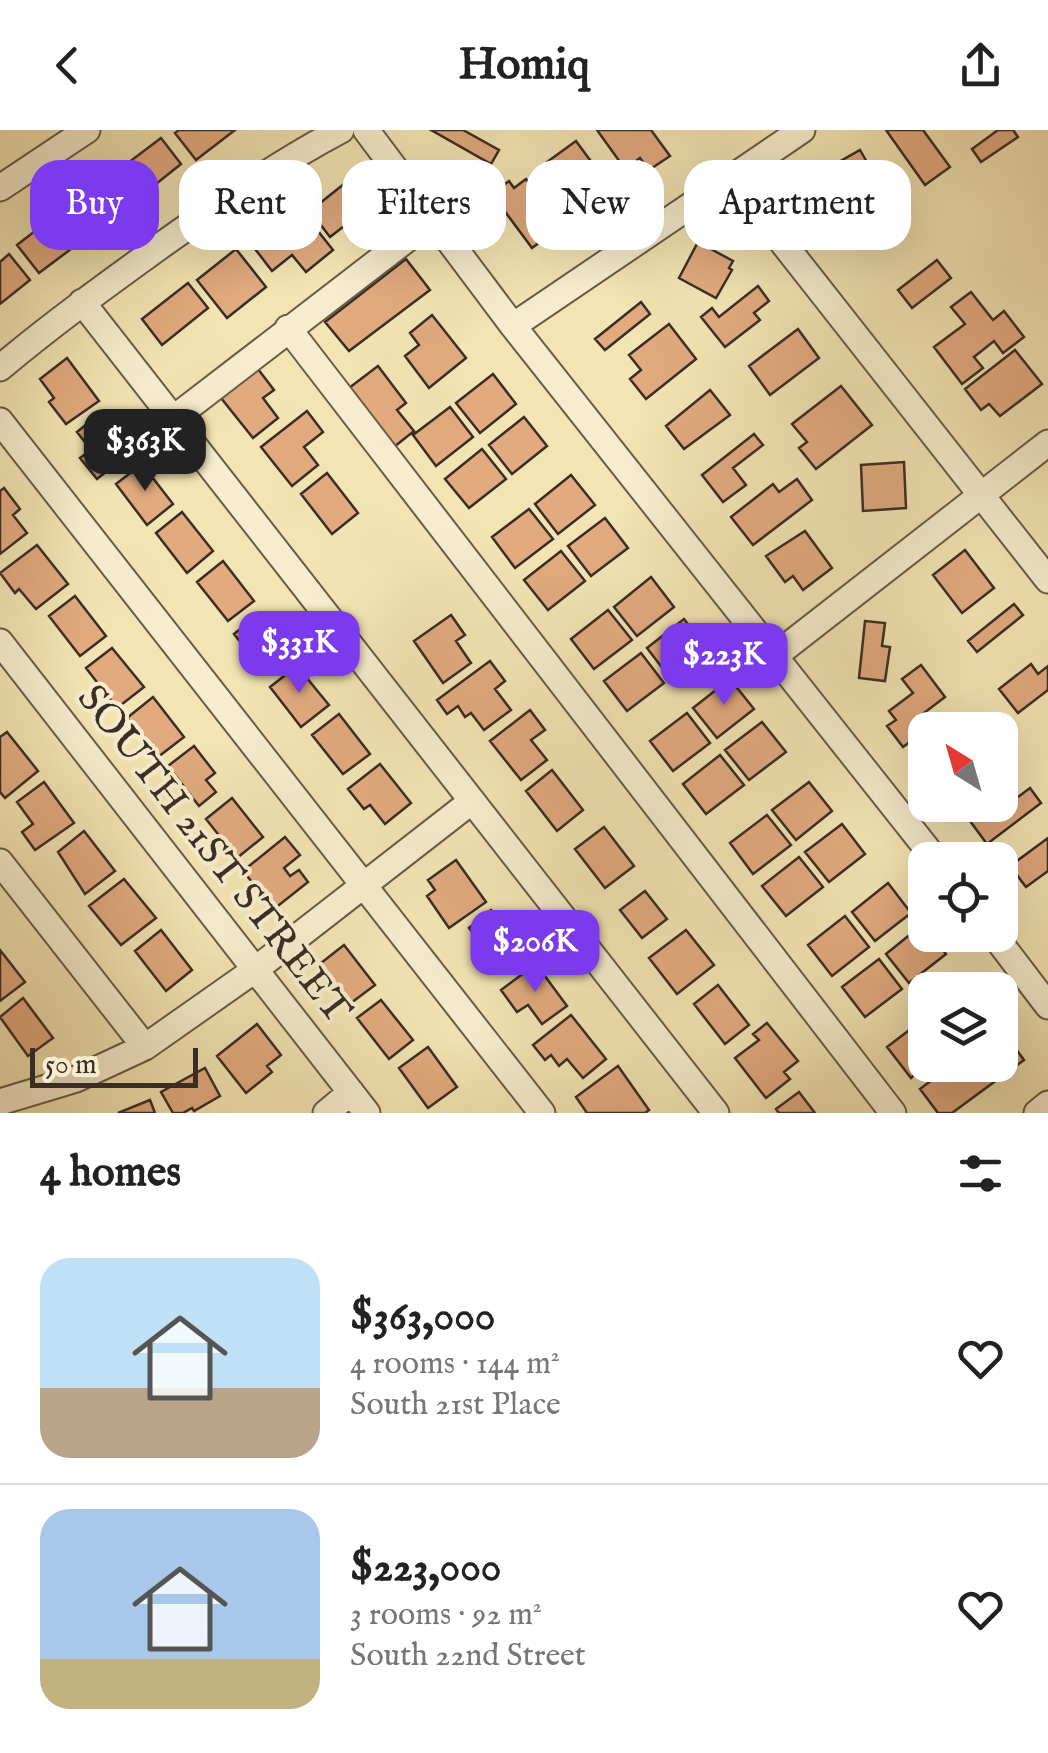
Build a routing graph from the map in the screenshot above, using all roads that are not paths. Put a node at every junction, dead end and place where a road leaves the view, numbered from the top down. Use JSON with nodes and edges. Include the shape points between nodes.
{"nodes":[{"id":1,"x":87,"y":130,"type":"edge"},
{"id":2,"x":341,"y":130,"type":"edge"},
{"id":3,"x":366,"y":130,"type":"edge"},
{"id":4,"x":802,"y":130,"type":"edge"},
{"id":5,"x":389,"y":160,"type":"edge"},
{"id":6,"x":756,"y":160,"type":"edge"},
{"id":7,"x":0,"y":188,"type":"edge"},
{"id":8,"x":684,"y":208,"type":"edge"},
{"id":9,"x":392,"y":250,"type":"edge"},
{"id":10,"x":456,"y":250,"type":"edge"},
{"id":11,"x":789,"y":250,"type":"edge"},
{"id":12,"x":82,"y":302,"type":"junction"},
{"id":13,"x":513,"y":326,"type":"junction"},
{"id":14,"x":288,"y":328,"type":"junction"},
{"id":15,"x":0,"y":368,"type":"edge"},
{"id":16,"x":173,"y":419,"type":"junction"},
{"id":17,"x":0,"y":421,"type":"edge"},
{"id":18,"x":1048,"y":443,"type":"edge"},
{"id":19,"x":981,"y":496,"type":"junction"},
{"id":20,"x":1048,"y":580,"type":"edge"},
{"id":21,"x":0,"y":642,"type":"edge"},
{"id":22,"x":776,"y":655,"type":"junction"},
{"id":23,"x":472,"y":801,"type":"junction"},
{"id":24,"x":922,"y":842,"type":"edge"},
{"id":25,"x":0,"y":862,"type":"edge"},
{"id":26,"x":365,"y":884,"type":"junction"},
{"id":27,"x":1007,"y":952,"type":"edge"},
{"id":28,"x":256,"y":970,"type":"junction"},
{"id":29,"x":1048,"y":1006,"type":"edge"},
{"id":30,"x":145,"y":1047,"type":"junction"},
{"id":31,"x":351,"y":1092,"type":"junction"},
{"id":32,"x":0,"y":1102,"type":"edge"},
{"id":33,"x":1048,"y":1104,"type":"edge"},
{"id":34,"x":326,"y":1113,"type":"edge"},
{"id":35,"x":368,"y":1113,"type":"edge"},
{"id":36,"x":542,"y":1113,"type":"edge"},
{"id":37,"x":716,"y":1113,"type":"edge"},
{"id":38,"x":894,"y":1113,"type":"edge"},
{"id":39,"x":1036,"y":1113,"type":"edge"}],
"edges":[{"from":1,"to":7,"type":"street"},
{"from":2,"to":12,"type":"street","via":[[289,157]]},
{"from":3,"to":5,"type":"street"},
{"from":4,"to":6,"type":"street"},
{"from":8,"to":13,"type":"street"},
{"from":9,"to":14,"type":"street"},
{"from":10,"to":13,"type":"street"},
{"from":11,"to":19,"type":"street"},
{"from":12,"to":15,"type":"street"},
{"from":12,"to":16,"type":"street"},
{"from":13,"to":22,"type":"street"},
{"from":14,"to":16,"type":"street"},
{"from":14,"to":38,"type":"street"},
{"from":16,"to":23,"type":"street"},
{"from":17,"to":26,"type":"street"},
{"from":18,"to":19,"type":"street"},
{"from":19,"to":20,"type":"street"},
{"from":19,"to":22,"type":"street"},
{"from":21,"to":28,"type":"street","name":"SOUTH 21ST STREET"},
{"from":22,"to":24,"type":"street"},
{"from":23,"to":26,"type":"street"},
{"from":23,"to":37,"type":"street"},
{"from":25,"to":30,"type":"street"},
{"from":26,"to":28,"type":"street"},
{"from":26,"to":36,"type":"street"},
{"from":27,"to":29,"type":"street"},
{"from":28,"to":30,"type":"street"},
{"from":28,"to":31,"type":"street","name":"SOUTH 21ST STREET"},
{"from":30,"to":32,"type":"street","via":[[76,1080]]},
{"from":31,"to":34,"type":"street"},
{"from":31,"to":35,"type":"street","name":"SOUTH 21ST STREET"},
{"from":33,"to":39,"type":"street"}]}
